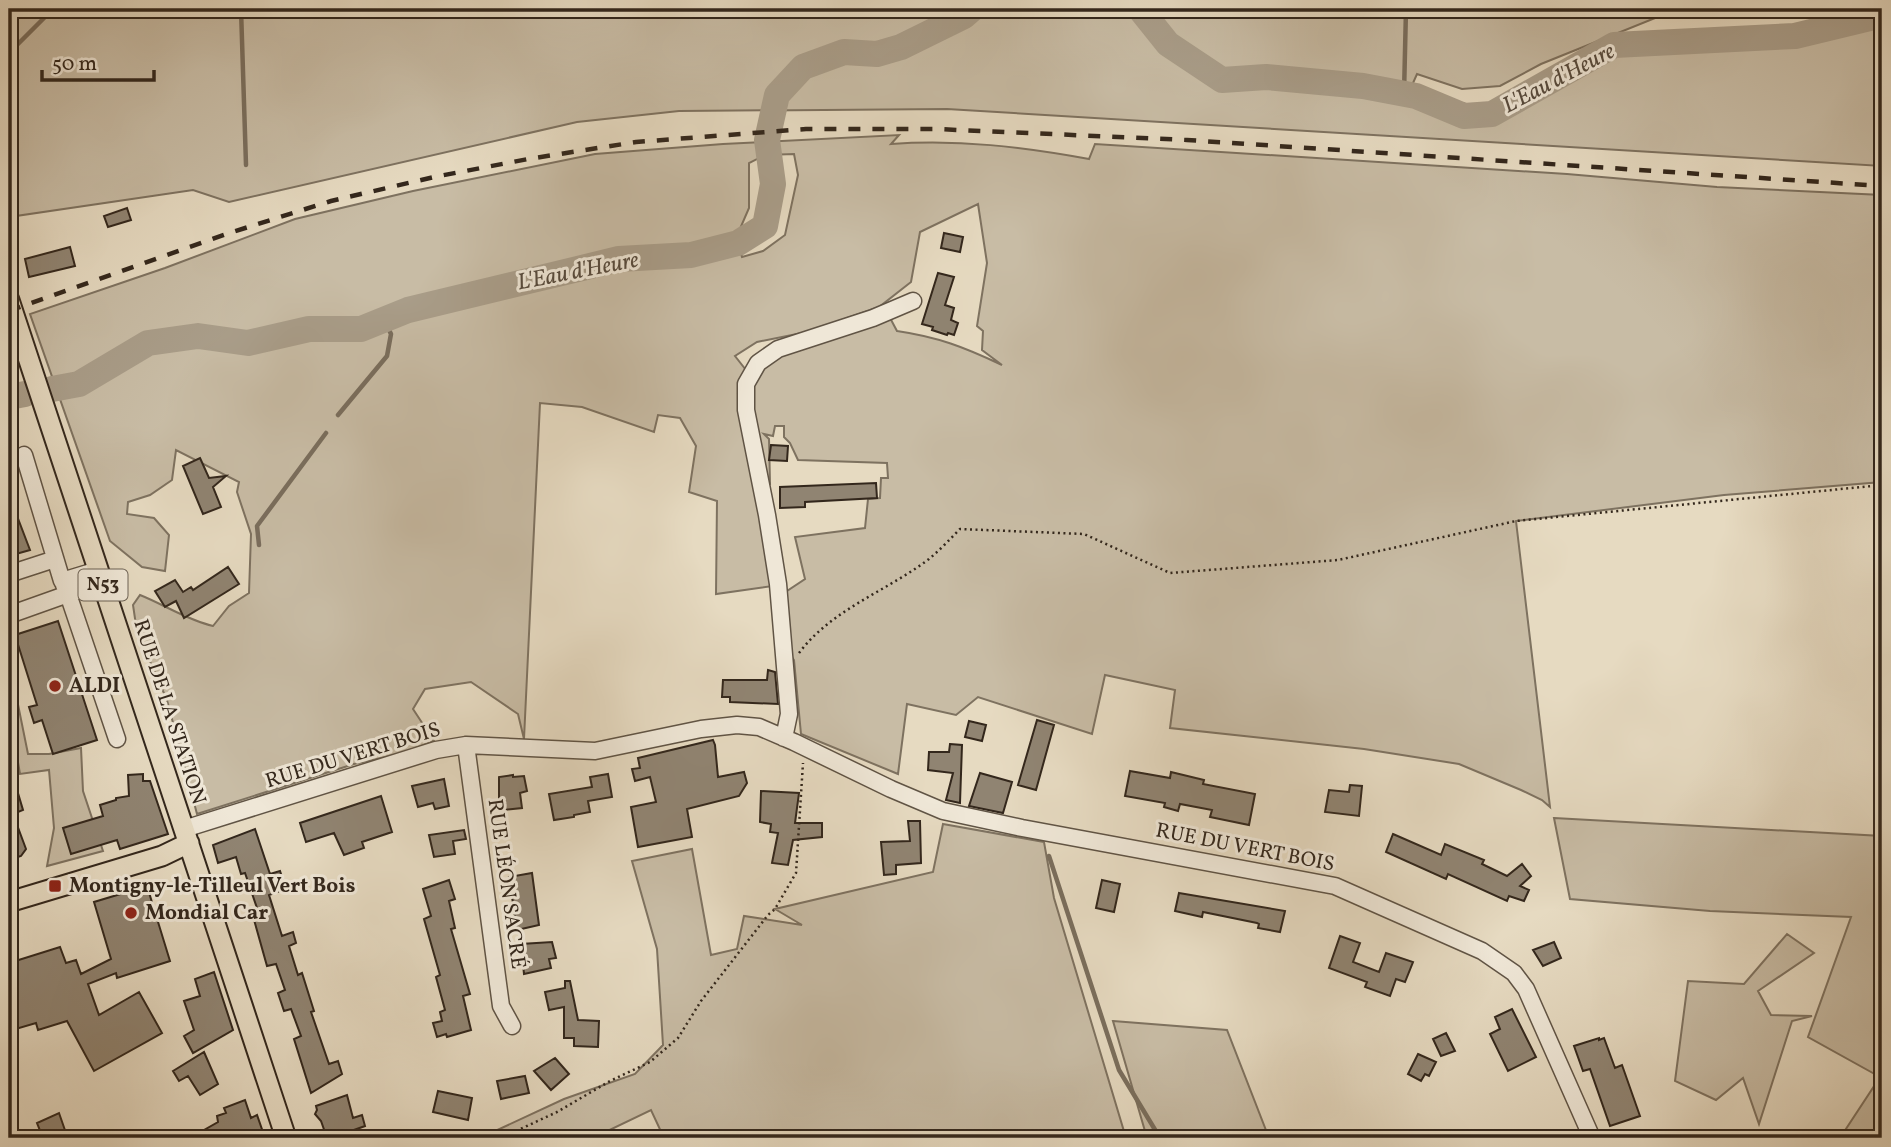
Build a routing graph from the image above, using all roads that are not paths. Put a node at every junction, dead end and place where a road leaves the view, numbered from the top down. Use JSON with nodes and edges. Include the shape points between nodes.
{"nodes":[{"id":1,"x":9,"y":300,"type":"edge"},
{"id":2,"x":913,"y":301,"type":"dead end"},
{"id":3,"x":24,"y":455,"type":"dead end"},
{"id":4,"x":55,"y":559,"type":"junction"},
{"id":5,"x":9,"y":574,"type":"edge"},
{"id":6,"x":100,"y":576,"type":"junction"},
{"id":7,"x":65,"y":588,"type":"junction"},
{"id":8,"x":9,"y":615,"type":"edge"},
{"id":9,"x":783,"y":738,"type":"junction"},
{"id":10,"x":117,"y":739,"type":"dead end"},
{"id":11,"x":466,"y":746,"type":"junction"},
{"id":12,"x":187,"y":836,"type":"junction"},
{"id":13,"x":9,"y":902,"type":"edge"},
{"id":14,"x":512,"y":1026,"type":"dead end"},
{"id":15,"x":286,"y":1138,"type":"edge"},
{"id":16,"x":1592,"y":1138,"type":"edge"}],
"edges":[{"from":1,"to":6,"type":"main road","name":"RUE DE LA STATION","number":"N53"},
{"from":2,"to":9,"type":"street","via":[[778,349],[758,363],[746,384],[746,410],[778,584],[789,714]]},
{"from":3,"to":4,"type":"street"},
{"from":4,"to":5,"type":"street"},
{"from":4,"to":7,"type":"street"},
{"from":6,"to":7,"type":"street"},
{"from":6,"to":12,"type":"main road","name":"RUE DE LA STATION","number":"N53"},
{"from":7,"to":8,"type":"street"},
{"from":7,"to":10,"type":"street"},
{"from":9,"to":11,"type":"street","name":"RUE DU VERT BOIS","via":[[758,727],[737,725],[595,751]]},
{"from":9,"to":16,"type":"street","name":"RUE DU VERT BOIS","via":[[943,811],[1335,886],[1482,951],[1514,973],[1526,989]]},
{"from":11,"to":12,"type":"street","name":"RUE DU VERT BOIS","via":[[436,750]]},
{"from":11,"to":14,"type":"street","name":"RUE LÉON SACRÉ","via":[[501,1006]]},
{"from":12,"to":13,"type":"main road","via":[[162,856]]},
{"from":12,"to":15,"type":"main road","name":"RUE DE LA STATION","number":"N53"}]}
